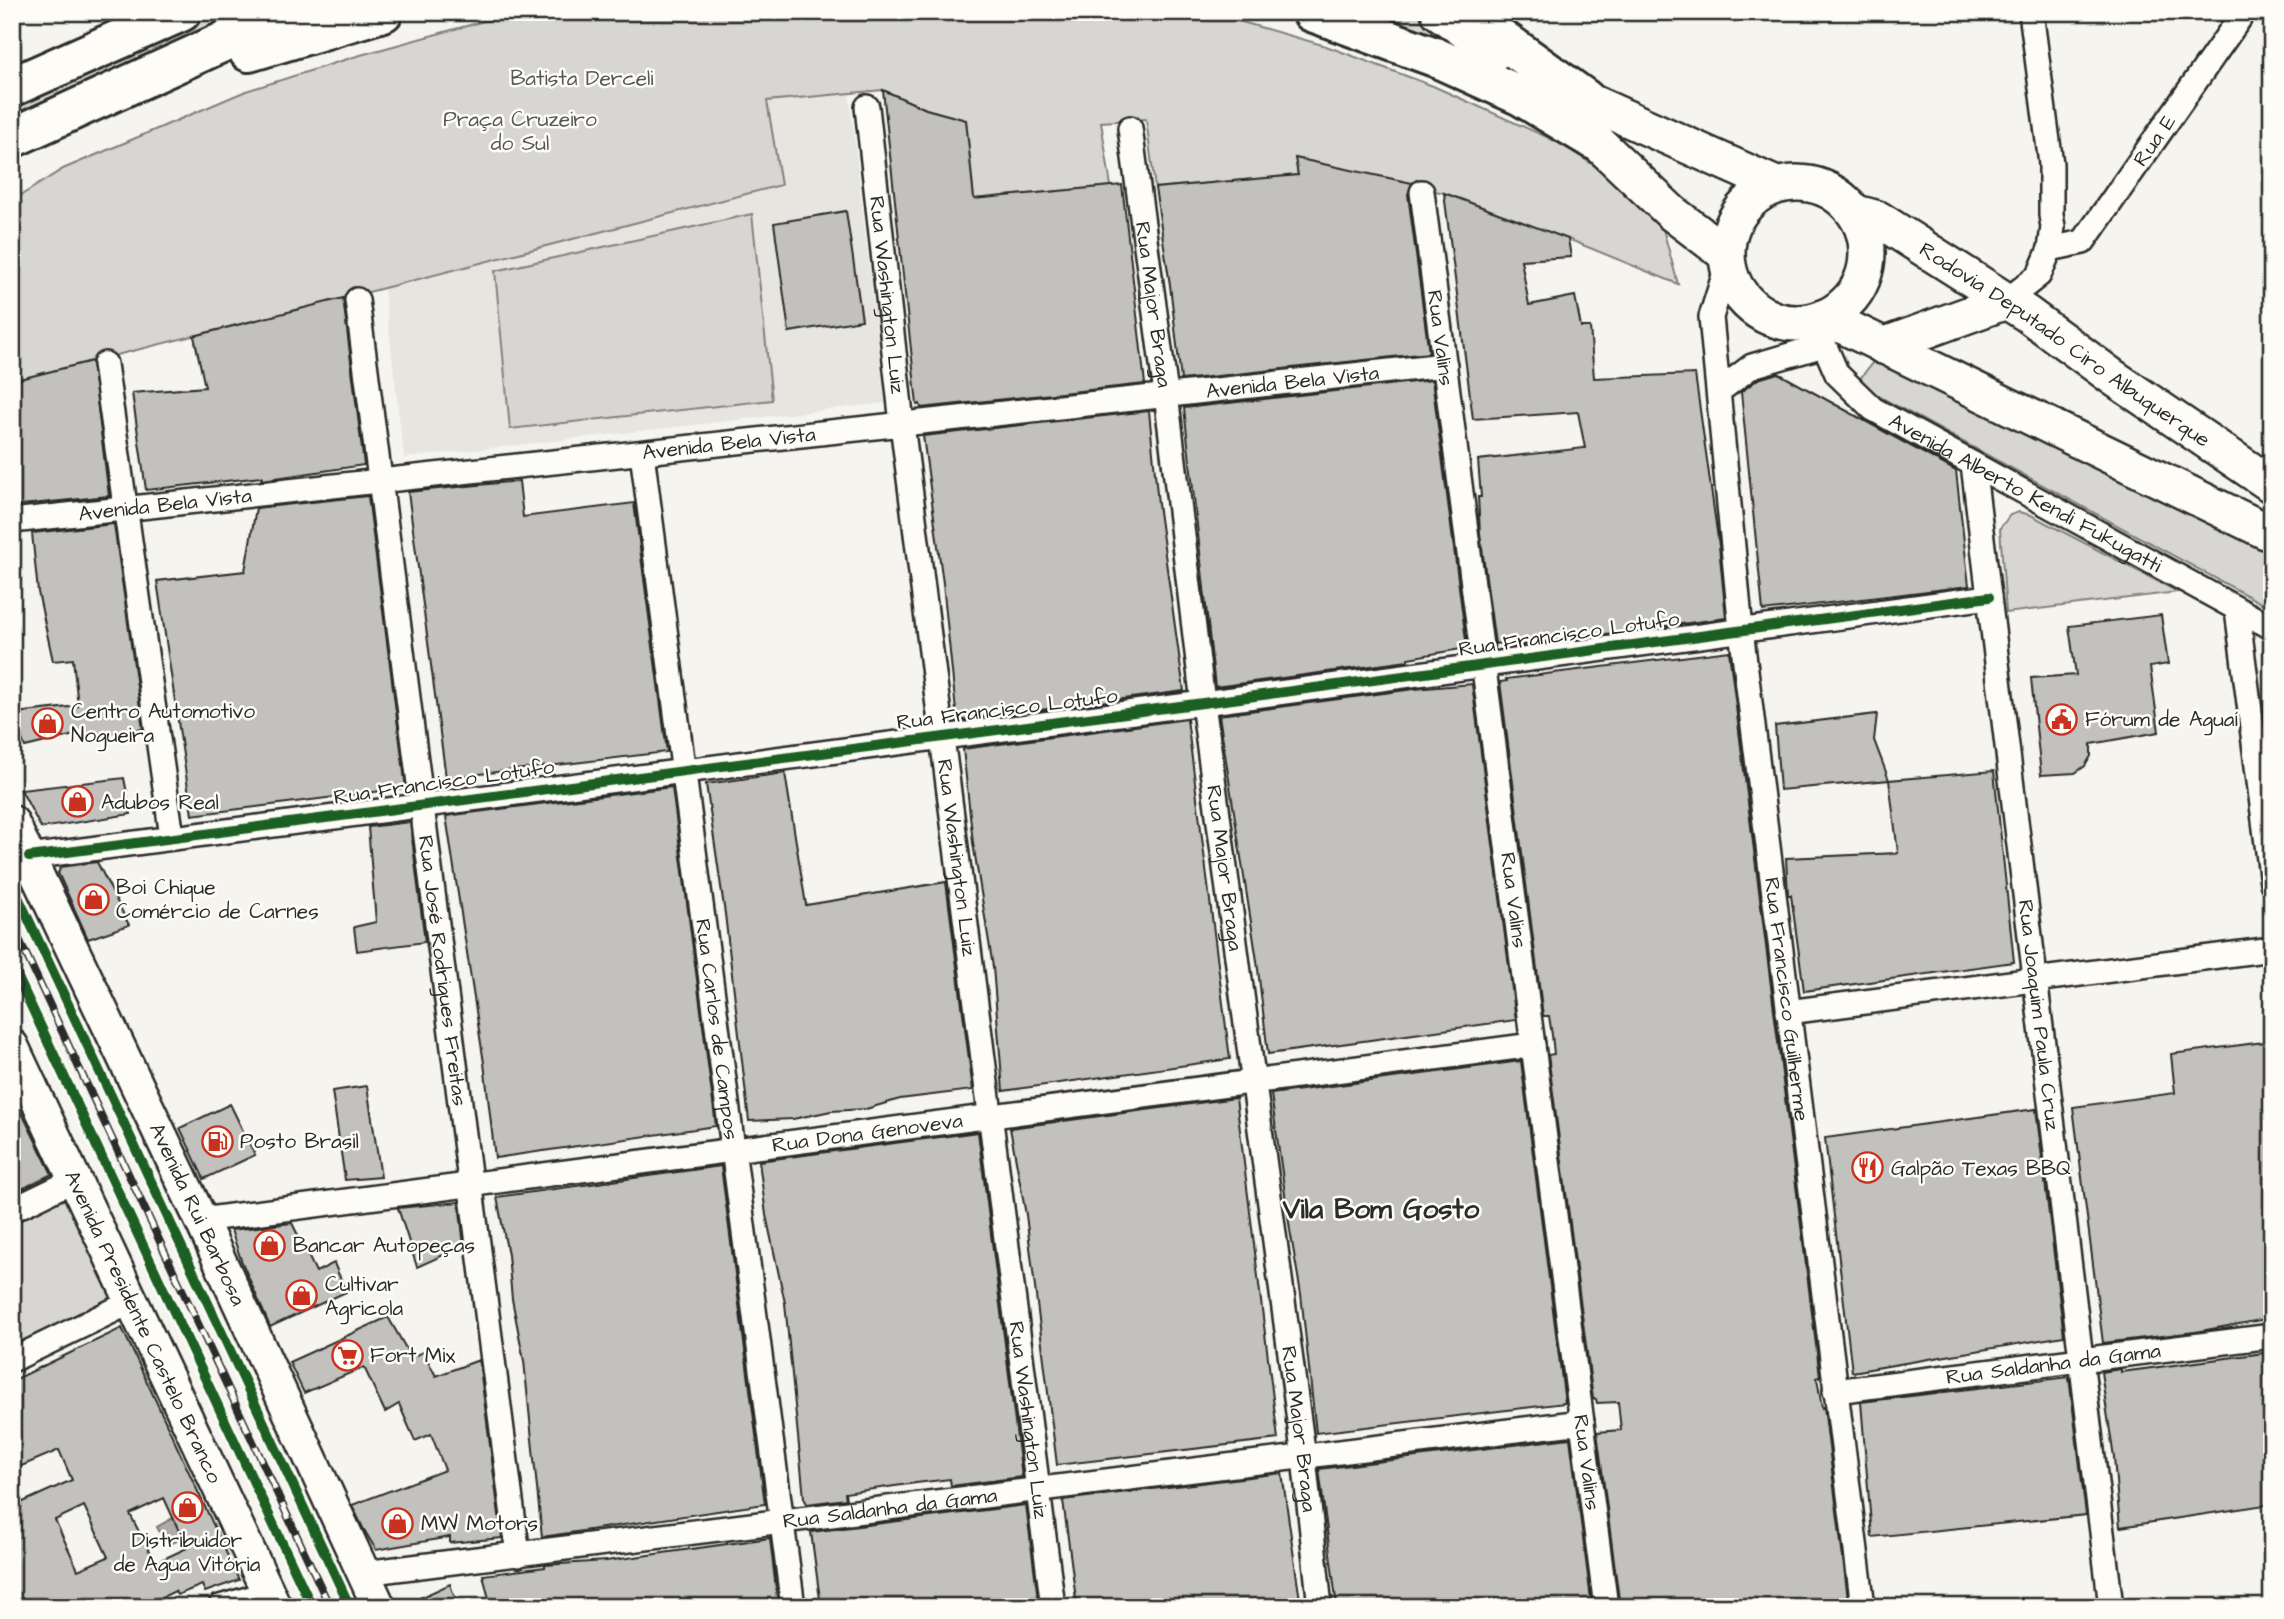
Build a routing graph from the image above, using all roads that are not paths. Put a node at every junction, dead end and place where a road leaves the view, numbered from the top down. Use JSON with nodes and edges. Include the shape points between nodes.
{"nodes":[{"id":1,"x":181,"y":12,"type":"edge"},
{"id":2,"x":289,"y":12,"type":"edge"},
{"id":3,"x":383,"y":12,"type":"edge"},
{"id":4,"x":1312,"y":12,"type":"edge"},
{"id":5,"x":1439,"y":12,"type":"edge"},
{"id":6,"x":1470,"y":12,"type":"edge"},
{"id":7,"x":2031,"y":12,"type":"edge"},
{"id":8,"x":2244,"y":12,"type":"edge"},
{"id":9,"x":1531,"y":77,"type":"junction"},
{"id":10,"x":12,"y":87,"type":"edge"},
{"id":11,"x":99,"y":97,"type":"junction"},
{"id":12,"x":1585,"y":99,"type":"junction"},
{"id":13,"x":867,"y":107,"type":"dead end"},
{"id":14,"x":48,"y":120,"type":"junction"},
{"id":15,"x":1130,"y":128,"type":"dead end"},
{"id":16,"x":12,"y":138,"type":"edge"},
{"id":17,"x":1594,"y":140,"type":"junction"},
{"id":18,"x":12,"y":154,"type":"edge"},
{"id":19,"x":1776,"y":185,"type":"junction"},
{"id":20,"x":1422,"y":192,"type":"dead end"},
{"id":21,"x":1856,"y":213,"type":"junction"},
{"id":22,"x":2050,"y":250,"type":"junction"},
{"id":23,"x":1727,"y":260,"type":"junction"},
{"id":24,"x":357,"y":300,"type":"dead end"},
{"id":25,"x":2006,"y":301,"type":"junction"},
{"id":26,"x":1821,"y":328,"type":"junction"},
{"id":27,"x":1883,"y":346,"type":"junction"},
{"id":28,"x":105,"y":364,"type":"dead end"},
{"id":29,"x":1445,"y":365,"type":"junction"},
{"id":30,"x":1719,"y":391,"type":"junction"},
{"id":31,"x":1166,"y":394,"type":"junction"},
{"id":32,"x":902,"y":424,"type":"junction"},
{"id":33,"x":642,"y":453,"type":"junction"},
{"id":34,"x":1973,"y":464,"type":"junction"},
{"id":35,"x":381,"y":481,"type":"junction"},
{"id":36,"x":2272,"y":485,"type":"edge"},
{"id":37,"x":124,"y":509,"type":"junction"},
{"id":38,"x":12,"y":522,"type":"edge"},
{"id":39,"x":2272,"y":534,"type":"edge"},
{"id":40,"x":1989,"y":597,"type":"junction"},
{"id":41,"x":2237,"y":610,"type":"junction"},
{"id":42,"x":2272,"y":628,"type":"edge"},
{"id":43,"x":1741,"y":630,"type":"junction"},
{"id":44,"x":1483,"y":664,"type":"junction"},
{"id":45,"x":1203,"y":703,"type":"junction"},
{"id":46,"x":942,"y":736,"type":"junction"},
{"id":47,"x":684,"y":770,"type":"junction"},
{"id":48,"x":422,"y":805,"type":"junction"},
{"id":49,"x":12,"y":822,"type":"edge"},
{"id":50,"x":172,"y":838,"type":"junction"},
{"id":51,"x":29,"y":856,"type":"junction"},
{"id":52,"x":2272,"y":883,"type":"edge"},
{"id":53,"x":2272,"y":949,"type":"edge"},
{"id":54,"x":2035,"y":980,"type":"junction"},
{"id":55,"x":1788,"y":1012,"type":"junction"},
{"id":56,"x":1533,"y":1045,"type":"junction"},
{"id":57,"x":12,"y":1046,"type":"edge"},
{"id":58,"x":1254,"y":1082,"type":"junction"},
{"id":59,"x":990,"y":1116,"type":"junction"},
{"id":60,"x":733,"y":1150,"type":"junction"},
{"id":61,"x":74,"y":1180,"type":"junction"},
{"id":62,"x":471,"y":1184,"type":"junction"},
{"id":63,"x":12,"y":1210,"type":"edge"},
{"id":64,"x":201,"y":1220,"type":"junction"},
{"id":65,"x":131,"y":1302,"type":"junction"},
{"id":66,"x":2272,"y":1336,"type":"edge"},
{"id":67,"x":12,"y":1360,"type":"edge"},
{"id":68,"x":2081,"y":1360,"type":"junction"},
{"id":69,"x":1835,"y":1391,"type":"junction"},
{"id":70,"x":1582,"y":1422,"type":"junction"},
{"id":71,"x":1304,"y":1458,"type":"junction"},
{"id":72,"x":1038,"y":1490,"type":"junction"},
{"id":73,"x":782,"y":1522,"type":"junction"},
{"id":74,"x":519,"y":1555,"type":"junction"},
{"id":75,"x":364,"y":1573,"type":"junction"},
{"id":76,"x":271,"y":1600,"type":"edge"},
{"id":77,"x":220,"y":1607,"type":"edge"},
{"id":78,"x":379,"y":1607,"type":"edge"},
{"id":79,"x":793,"y":1607,"type":"edge"},
{"id":80,"x":1053,"y":1607,"type":"edge"},
{"id":81,"x":1320,"y":1607,"type":"edge"},
{"id":82,"x":1606,"y":1607,"type":"edge"},
{"id":83,"x":1863,"y":1607,"type":"edge"},
{"id":84,"x":2111,"y":1607,"type":"edge"}],
"edges":[{"from":1,"to":10,"type":"highway"},
{"from":2,"to":11,"type":"highway"},
{"from":3,"to":11,"type":"highway"},
{"from":4,"to":17,"type":"highway","via":[[1435,57],[1521,96]]},
{"from":5,"to":9,"type":"main road"},
{"from":6,"to":12,"type":"highway"},
{"from":7,"to":22,"type":"street","via":[[2051,164]]},
{"from":8,"to":22,"type":"street","name":"Rua E","via":[[2083,242]]},
{"from":9,"to":12,"type":"main road"},
{"from":9,"to":17,"type":"main road"},
{"from":11,"to":14,"type":"highway"},
{"from":12,"to":19,"type":"main road"},
{"from":13,"to":32,"type":"street","name":"Rua Washington Luiz"},
{"from":14,"to":16,"type":"highway"},
{"from":14,"to":18,"type":"highway"},
{"from":15,"to":31,"type":"street","name":"Rua Major Braga"},
{"from":17,"to":23,"type":"main road"},
{"from":19,"to":21,"type":"main road","via":[[1824,187]]},
{"from":19,"to":23,"type":"main road","via":[[1756,195],[1740,211],[1729,232]]},
{"from":20,"to":29,"type":"street","name":"Rua Valins"},
{"from":21,"to":25,"type":"main road","name":"Rodovia Deputado Ciro Albuquerque","via":[[1878,219]]},
{"from":21,"to":26,"type":"main road","via":[[1866,234],[1863,280]]},
{"from":22,"to":25,"type":"street","via":[[2039,275]]},
{"from":23,"to":26,"type":"main road","via":[[1735,286],[1748,304],[1766,316]]},
{"from":23,"to":30,"type":"street","name":"Rua Francisco Guilherme","via":[[1711,317]]},
{"from":24,"to":35,"type":"street","name":"Rua José Rodrigues Freitas"},
{"from":25,"to":27,"type":"main road"},
{"from":25,"to":36,"type":"main road","name":"Rodovia Deputado Ciro Albuquerque"},
{"from":26,"to":27,"type":"main road"},
{"from":26,"to":30,"type":"street","via":[[1752,366]]},
{"from":26,"to":34,"type":"street","name":"Avenida Alberto Kendi Fukugatti","via":[[1837,374],[1873,409]]},
{"from":27,"to":39,"type":"main road"},
{"from":28,"to":37,"type":"street"},
{"from":29,"to":31,"type":"street","name":"Avenida Bela Vista"},
{"from":29,"to":44,"type":"street","name":"Rua Valins"},
{"from":30,"to":43,"type":"street","name":"Rua Francisco Guilherme"},
{"from":31,"to":32,"type":"street","name":"Avenida Bela Vista"},
{"from":31,"to":45,"type":"street","name":"Rua Major Braga"},
{"from":32,"to":33,"type":"street","name":"Avenida Bela Vista"},
{"from":32,"to":46,"type":"street","name":"Rua Washington Luiz"},
{"from":33,"to":35,"type":"street","name":"Avenida Bela Vista"},
{"from":33,"to":47,"type":"street","name":"Rua Carlos de Campos"},
{"from":34,"to":40,"type":"street","name":"Rua Joaquim Paula Cruz"},
{"from":34,"to":41,"type":"street","name":"Avenida Alberto Kendi Fukugatti"},
{"from":35,"to":37,"type":"street","name":"Avenida Bela Vista"},
{"from":35,"to":48,"type":"street","name":"Rua José Rodrigues Freitas"},
{"from":37,"to":38,"type":"street","name":"Avenida Bela Vista"},
{"from":37,"to":50,"type":"street"},
{"from":40,"to":43,"type":"street","name":"Rua Francisco Lotufo"},
{"from":40,"to":54,"type":"street","name":"Rua Joaquim Paula Cruz"},
{"from":41,"to":42,"type":"street","name":"Avenida Alberto Kendi Fukugatti"},
{"from":41,"to":52,"type":"street"},
{"from":43,"to":44,"type":"street","name":"Rua Francisco Lotufo"},
{"from":43,"to":55,"type":"street","name":"Rua Francisco Guilherme"},
{"from":44,"to":45,"type":"street","name":"Rua Francisco Lotufo"},
{"from":44,"to":56,"type":"street","name":"Rua Valins"},
{"from":45,"to":46,"type":"street","name":"Rua Francisco Lotufo"},
{"from":45,"to":58,"type":"street","name":"Rua Major Braga"},
{"from":46,"to":47,"type":"street","name":"Rua Francisco Lotufo"},
{"from":46,"to":59,"type":"street","name":"Rua Washington Luiz"},
{"from":47,"to":48,"type":"street","name":"Rua Francisco Lotufo"},
{"from":47,"to":60,"type":"street","name":"Rua Carlos de Campos"},
{"from":48,"to":50,"type":"street","name":"Rua Francisco Lotufo"},
{"from":48,"to":62,"type":"street","name":"Rua José Rodrigues Freitas"},
{"from":49,"to":51,"type":"main road","name":"Avenida Rui Barbosa"},
{"from":50,"to":51,"type":"street","name":"Rua Francisco Lotufo"},
{"from":51,"to":64,"type":"main road","name":"Avenida Rui Barbosa"},
{"from":53,"to":54,"type":"street"},
{"from":54,"to":55,"type":"street"},
{"from":54,"to":68,"type":"street","name":"Rua Joaquim Paula Cruz"},
{"from":55,"to":69,"type":"street","name":"Rua Francisco Guilherme"},
{"from":56,"to":58,"type":"street","name":"Rua Dona Genoveva"},
{"from":56,"to":70,"type":"street","name":"Rua Valins"},
{"from":57,"to":61,"type":"main road","name":"Avenida Presidente Castelo Branco"},
{"from":58,"to":59,"type":"street","name":"Rua Dona Genoveva"},
{"from":58,"to":71,"type":"street","name":"Rua Major Braga"},
{"from":59,"to":60,"type":"street","name":"Rua Dona Genoveva"},
{"from":59,"to":72,"type":"street","name":"Rua Washington Luiz"},
{"from":60,"to":62,"type":"street","name":"Rua Dona Genoveva"},
{"from":60,"to":73,"type":"street","name":"Rua Carlos de Campos"},
{"from":61,"to":63,"type":"street"},
{"from":61,"to":65,"type":"main road","name":"Avenida Presidente Castelo Branco"},
{"from":62,"to":64,"type":"street","name":"Rua Dona Genoveva"},
{"from":62,"to":74,"type":"street","name":"Rua José Rodrigues Freitas"},
{"from":64,"to":75,"type":"main road","name":"Avenida Rui Barbosa"},
{"from":65,"to":67,"type":"street"},
{"from":65,"to":76,"type":"main road","name":"Avenida Presidente Castelo Branco"},
{"from":66,"to":68,"type":"street","name":"Rua Saldanha da Gama"},
{"from":68,"to":69,"type":"street","name":"Rua Saldanha da Gama"},
{"from":68,"to":84,"type":"street","name":"Rua Joaquim Paula Cruz"},
{"from":69,"to":83,"type":"street","name":"Rua Francisco Guilherme"},
{"from":70,"to":71,"type":"street","name":"Rua Saldanha da Gama"},
{"from":70,"to":82,"type":"street","name":"Rua Valins"},
{"from":71,"to":72,"type":"street","name":"Rua Saldanha da Gama"},
{"from":71,"to":81,"type":"street","name":"Rua Major Braga"},
{"from":72,"to":73,"type":"street","name":"Rua Saldanha da Gama"},
{"from":72,"to":80,"type":"street","name":"Rua Washington Luiz"},
{"from":73,"to":74,"type":"street","name":"Rua Saldanha da Gama"},
{"from":73,"to":79,"type":"street","name":"Rua Carlos de Campos"},
{"from":74,"to":75,"type":"street","name":"Rua Saldanha da Gama"},
{"from":75,"to":78,"type":"main road","name":"Avenida Rui Barbosa"},
{"from":76,"to":77,"type":"street"}]}
